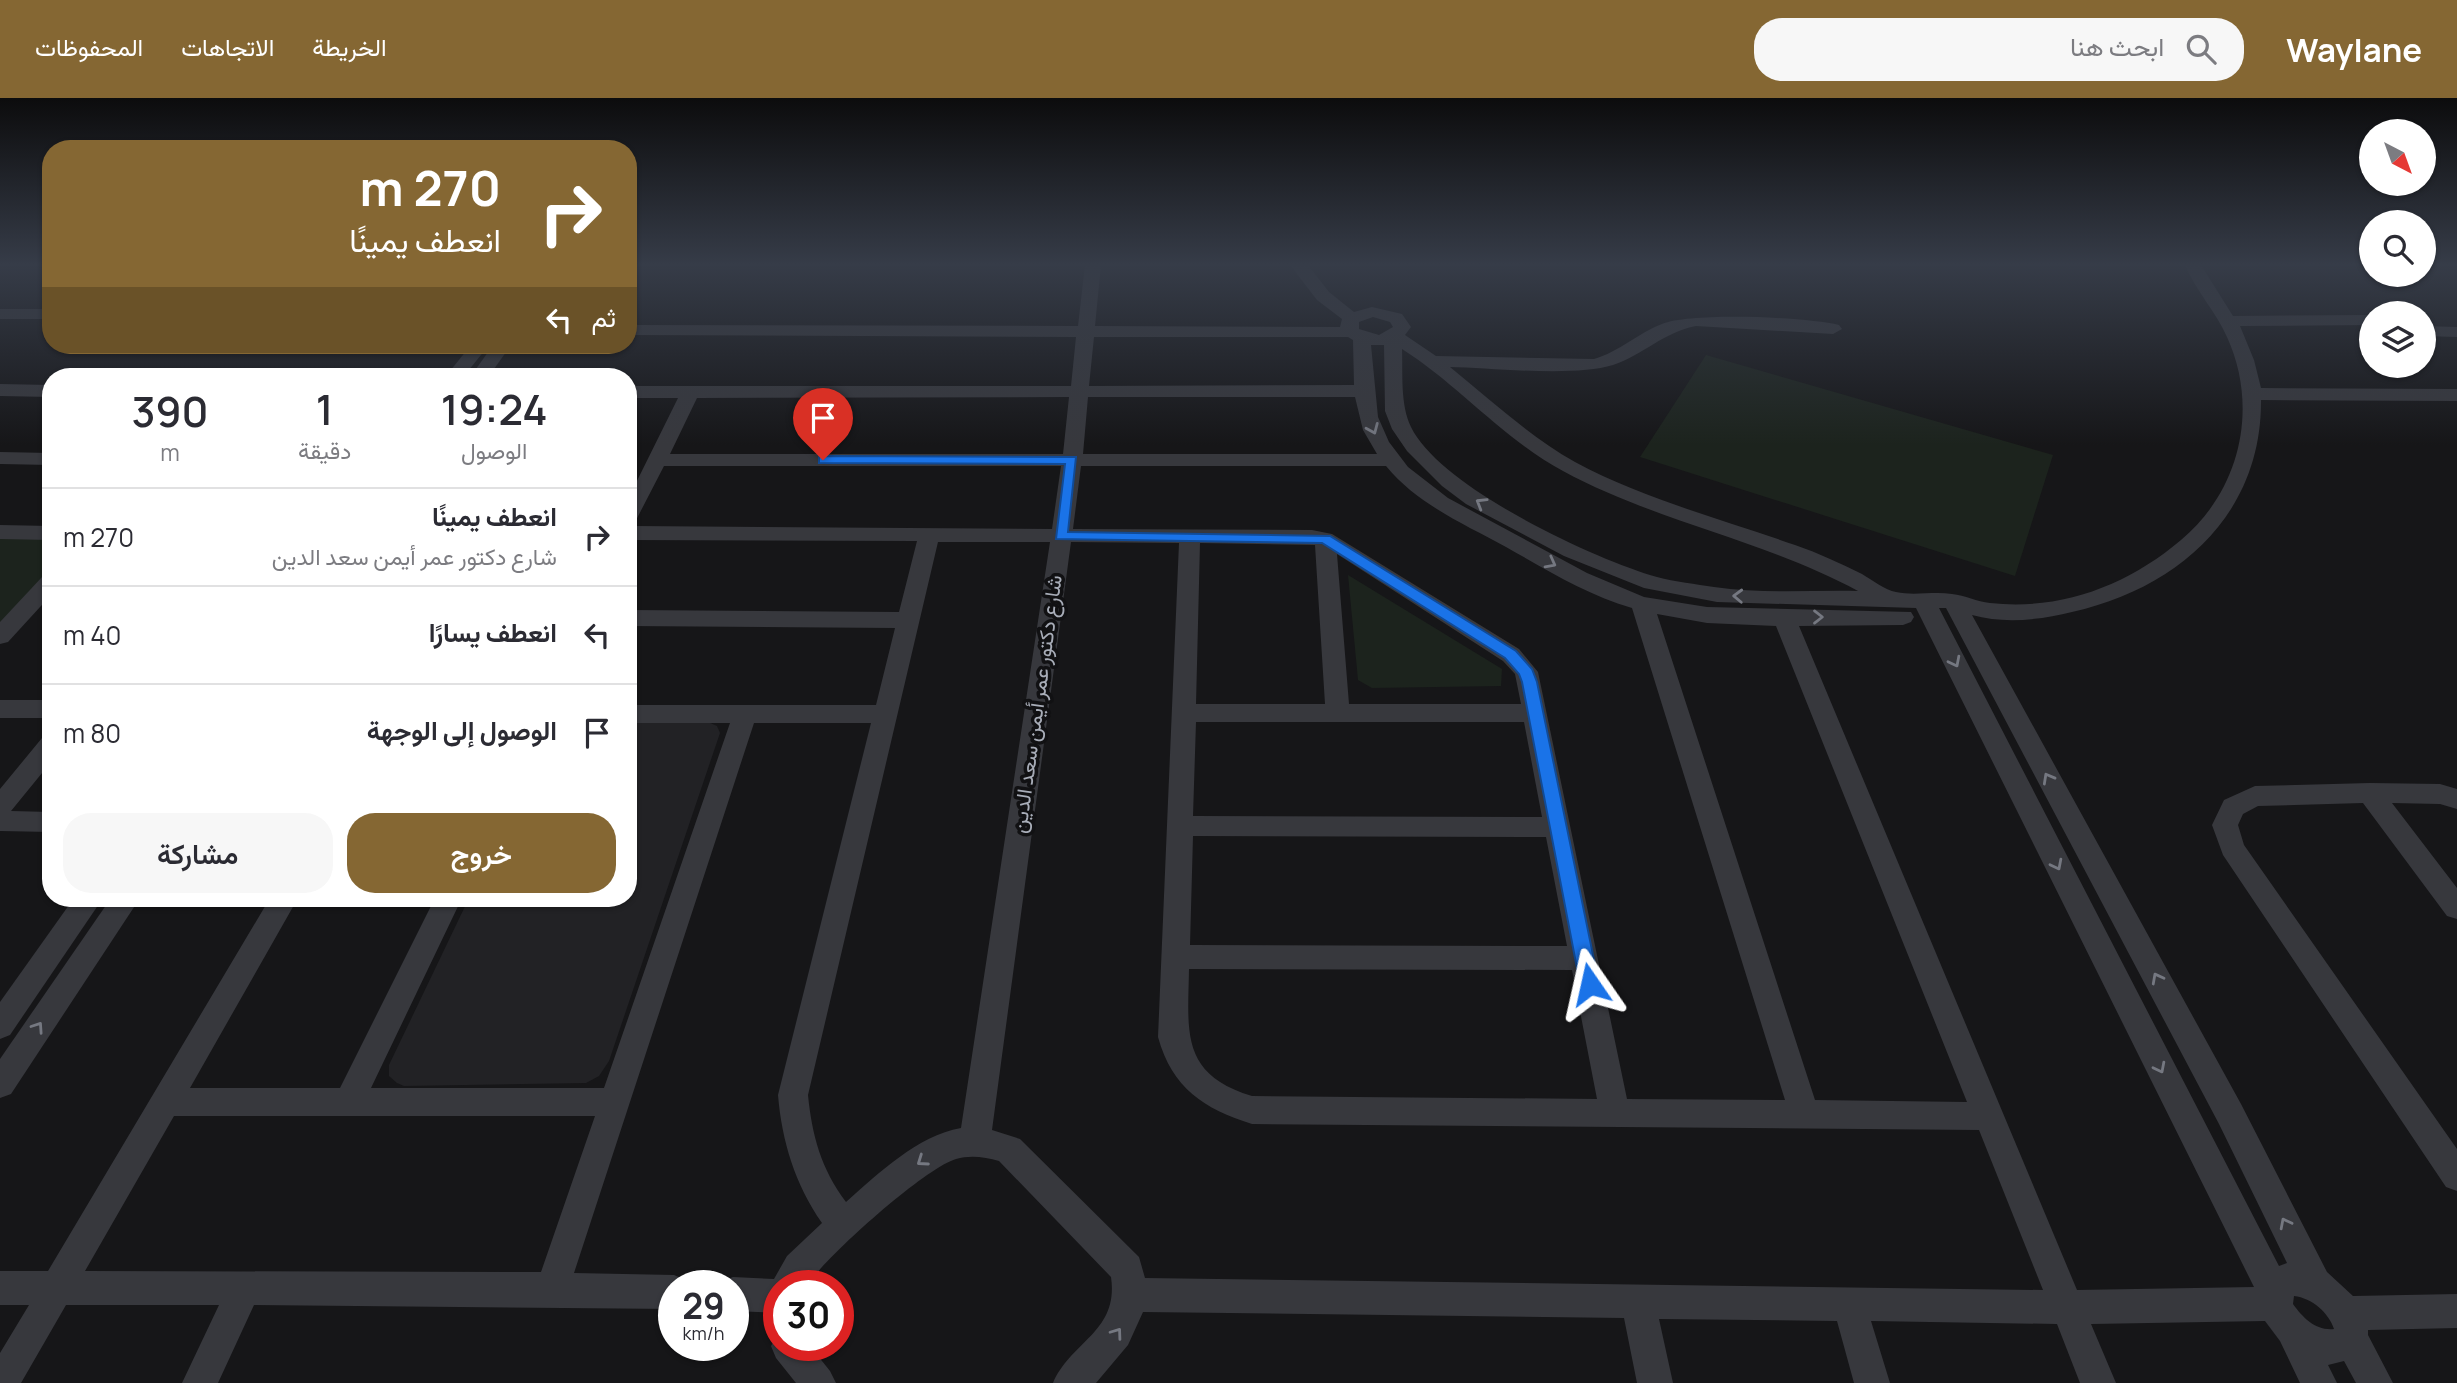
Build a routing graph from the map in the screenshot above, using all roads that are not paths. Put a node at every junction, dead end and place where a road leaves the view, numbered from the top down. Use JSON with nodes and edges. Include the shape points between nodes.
{"nodes":[{"id":1,"x":1028,"y":325,"type":"edge"},
{"id":2,"x":1356,"y":325,"type":"edge"},
{"id":3,"x":1401,"y":325,"type":"edge"},
{"id":4,"x":1670,"y":325,"type":"edge"},
{"id":5,"x":1764,"y":325,"type":"edge"},
{"id":6,"x":2230,"y":325,"type":"joint"},
{"id":7,"x":1087,"y":326,"type":"junction"},
{"id":8,"x":1354,"y":327,"type":"junction"},
{"id":9,"x":1833,"y":329,"type":"dead end"},
{"id":10,"x":0,"y":330,"type":"edge"},
{"id":11,"x":42,"y":330,"type":"edge"},
{"id":12,"x":637,"y":330,"type":"edge"},
{"id":13,"x":2359,"y":330,"type":"edge"},
{"id":14,"x":2436,"y":331,"type":"edge"},
{"id":15,"x":2457,"y":331,"type":"edge"},
{"id":16,"x":1394,"y":337,"type":"junction"},
{"id":17,"x":473,"y":354,"type":"edge"},
{"id":18,"x":1433,"y":361,"type":"junction"},
{"id":19,"x":461,"y":368,"type":"edge"},
{"id":20,"x":0,"y":390,"type":"edge"},
{"id":21,"x":42,"y":391,"type":"edge"},
{"id":22,"x":1363,"y":391,"type":"junction"},
{"id":23,"x":637,"y":392,"type":"edge"},
{"id":24,"x":690,"y":392,"type":"junction"},
{"id":25,"x":1079,"y":394,"type":"junction"},
{"id":26,"x":2252,"y":394,"type":"junction"},
{"id":27,"x":2457,"y":395,"type":"edge"},
{"id":28,"x":0,"y":458,"type":"edge"},
{"id":29,"x":42,"y":458,"type":"edge"},
{"id":30,"x":658,"y":460,"type":"junction"},
{"id":31,"x":1072,"y":460,"type":"junction"},
{"id":32,"x":1392,"y":460,"type":"junction"},
{"id":33,"x":637,"y":503,"type":"edge"},
{"id":34,"x":0,"y":533,"type":"edge"},
{"id":35,"x":42,"y":533,"type":"edge"},
{"id":36,"x":637,"y":533,"type":"edge"},
{"id":37,"x":929,"y":536,"type":"junction"},
{"id":38,"x":1061,"y":536,"type":"junction"},
{"id":39,"x":1190,"y":536,"type":"junction"},
{"id":40,"x":1325,"y":539,"type":"junction"},
{"id":41,"x":42,"y":591,"type":"edge"},
{"id":42,"x":1894,"y":601,"type":"junction"},
{"id":43,"x":1642,"y":604,"type":"junction"},
{"id":44,"x":1951,"y":609,"type":"junction"},
{"id":45,"x":1784,"y":617,"type":"junction"},
{"id":46,"x":637,"y":618,"type":"edge"},
{"id":47,"x":909,"y":620,"type":"junction"},
{"id":48,"x":0,"y":636,"type":"edge"},
{"id":49,"x":0,"y":709,"type":"edge"},
{"id":50,"x":42,"y":709,"type":"edge"},
{"id":51,"x":1184,"y":712,"type":"junction"},
{"id":52,"x":1338,"y":713,"type":"junction"},
{"id":53,"x":1535,"y":713,"type":"junction"},
{"id":54,"x":637,"y":714,"type":"edge"},
{"id":55,"x":745,"y":715,"type":"junction"},
{"id":56,"x":886,"y":715,"type":"junction"},
{"id":57,"x":42,"y":755,"type":"edge"},
{"id":58,"x":2370,"y":793,"type":"junction"},
{"id":59,"x":2457,"y":799,"type":"edge"},
{"id":60,"x":0,"y":807,"type":"edge"},
{"id":61,"x":0,"y":821,"type":"edge"},
{"id":62,"x":42,"y":822,"type":"edge"},
{"id":63,"x":1180,"y":825,"type":"junction"},
{"id":64,"x":1558,"y":827,"type":"junction"},
{"id":65,"x":83,"y":907,"type":"edge"},
{"id":66,"x":120,"y":907,"type":"edge"},
{"id":67,"x":279,"y":907,"type":"edge"},
{"id":68,"x":444,"y":907,"type":"edge"},
{"id":69,"x":2457,"y":908,"type":"edge"},
{"id":70,"x":1175,"y":957,"type":"junction"},
{"id":71,"x":1584,"y":958,"type":"junction"},
{"id":72,"x":0,"y":1026,"type":"edge"},
{"id":73,"x":0,"y":1084,"type":"edge"},
{"id":74,"x":166,"y":1102,"type":"junction"},
{"id":75,"x":349,"y":1102,"type":"junction"},
{"id":76,"x":615,"y":1102,"type":"junction"},
{"id":77,"x":1615,"y":1114,"type":"junction"},
{"id":78,"x":1805,"y":1116,"type":"junction"},
{"id":79,"x":1990,"y":1116,"type":"junction"},
{"id":80,"x":975,"y":1142,"type":"junction"},
{"id":81,"x":2457,"y":1176,"type":"edge"},
{"id":82,"x":844,"y":1226,"type":"junction"},
{"id":83,"x":798,"y":1270,"type":"edge"},
{"id":84,"x":2315,"y":1284,"type":"junction"},
{"id":85,"x":58,"y":1287,"type":"junction"},
{"id":86,"x":0,"y":1288,"type":"edge"},
{"id":87,"x":244,"y":1289,"type":"junction"},
{"id":88,"x":552,"y":1289,"type":"junction"},
{"id":89,"x":658,"y":1292,"type":"edge"},
{"id":90,"x":1131,"y":1295,"type":"junction"},
{"id":91,"x":1638,"y":1302,"type":"junction"},
{"id":92,"x":1849,"y":1305,"type":"junction"},
{"id":93,"x":2068,"y":1307,"type":"junction"},
{"id":94,"x":2281,"y":1309,"type":"junction"},
{"id":95,"x":2457,"y":1311,"type":"edge"},
{"id":96,"x":2348,"y":1325,"type":"junction"},
{"id":97,"x":800,"y":1361,"type":"edge"},
{"id":98,"x":2,"y":1383,"type":"edge"},
{"id":99,"x":200,"y":1383,"type":"edge"},
{"id":100,"x":818,"y":1383,"type":"edge"},
{"id":101,"x":1071,"y":1383,"type":"edge"},
{"id":102,"x":1655,"y":1383,"type":"edge"},
{"id":103,"x":1872,"y":1383,"type":"edge"},
{"id":104,"x":2098,"y":1383,"type":"edge"},
{"id":105,"x":2319,"y":1383,"type":"edge"},
{"id":106,"x":2375,"y":1383,"type":"edge"}],
"edges":[{"from":1,"to":7,"type":"street"},
{"from":2,"to":8,"type":"street"},
{"from":3,"to":16,"type":"street"},
{"from":4,"to":18,"type":"street","via":[[1614,360],[1595,364]]},
{"from":5,"to":9,"type":"street"},
{"from":6,"to":13,"type":"street"},
{"from":6,"to":26,"type":"street"},
{"from":7,"to":8,"type":"street"},
{"from":7,"to":12,"type":"street"},
{"from":7,"to":25,"type":"street","name":"شارع دكتور عمر أيمن سعد الدين"},
{"from":8,"to":16,"type":"street"},
{"from":8,"to":22,"type":"street"},
{"from":10,"to":11,"type":"street"},
{"from":14,"to":15,"type":"street"},
{"from":16,"to":18,"type":"street"},
{"from":42,"to":16,"type":"street","one_way":true,"via":[[1684,591],[1622,574],[1497,513],[1429,465],[1402,429],[1395,411]]},
{"from":17,"to":19,"type":"street"},
{"from":18,"to":42,"type":"street","via":[[1521,438],[1569,467],[1617,489],[1800,554]]},
{"from":20,"to":21,"type":"street"},
{"from":22,"to":25,"type":"street"},
{"from":22,"to":32,"type":"street","one_way":true,"via":[[1371,425]]},
{"from":23,"to":24,"type":"street"},
{"from":24,"to":25,"type":"street"},
{"from":24,"to":30,"type":"street"},
{"from":25,"to":31,"type":"street","name":"شارع دكتور عمر أيمن سعد الدين"},
{"from":26,"to":27,"type":"street"},
{"from":26,"to":44,"type":"street","via":[[2252,438],[2233,493],[2210,525],[2179,555],[2138,582],[2098,600],[2057,608]]},
{"from":28,"to":29,"type":"street"},
{"from":30,"to":31,"type":"street"},
{"from":30,"to":33,"type":"street"},
{"from":31,"to":32,"type":"street"},
{"from":31,"to":38,"type":"street","name":"شارع دكتور عمر أيمن سعد الدين"},
{"from":32,"to":43,"type":"street","one_way":true,"via":[[1445,505],[1580,578]]},
{"from":34,"to":35,"type":"street"},
{"from":36,"to":37,"type":"street"},
{"from":37,"to":38,"type":"street"},
{"from":37,"to":47,"type":"street"},
{"from":38,"to":39,"type":"street"},
{"from":38,"to":80,"type":"street","name":"شارع دكتور عمر أيمن سعد الدين"},
{"from":39,"to":40,"type":"street"},
{"from":39,"to":51,"type":"street"},
{"from":40,"to":52,"type":"street"},
{"from":40,"to":53,"type":"street","via":[[1511,655],[1526,672]]},
{"from":41,"to":48,"type":"street"},
{"from":42,"to":44,"type":"street"},
{"from":43,"to":45,"type":"street","via":[[1689,612]]},
{"from":43,"to":78,"type":"street"},
{"from":45,"to":44,"type":"street","one_way":true},
{"from":84,"to":44,"type":"street","one_way":true,"via":[[2230,1114]]},
{"from":44,"to":94,"type":"street","one_way":true},
{"from":45,"to":79,"type":"street"},
{"from":46,"to":47,"type":"street"},
{"from":47,"to":56,"type":"street"},
{"from":49,"to":50,"type":"street"},
{"from":51,"to":52,"type":"street"},
{"from":51,"to":63,"type":"street"},
{"from":52,"to":53,"type":"street"},
{"from":53,"to":64,"type":"street"},
{"from":54,"to":55,"type":"street"},
{"from":55,"to":56,"type":"street"},
{"from":55,"to":76,"type":"street"},
{"from":56,"to":82,"type":"street","via":[[793,1095],[795,1130],[805,1165],[821,1197]]},
{"from":57,"to":60,"type":"street"},
{"from":58,"to":59,"type":"street","via":[[2440,794]]},
{"from":58,"to":69,"type":"street"},
{"from":58,"to":81,"type":"street","via":[[2255,796],[2242,800],[2227,816],[2227,836]]},
{"from":61,"to":62,"type":"street"},
{"from":63,"to":64,"type":"street"},
{"from":63,"to":70,"type":"street"},
{"from":64,"to":71,"type":"street"},
{"from":65,"to":72,"type":"street"},
{"from":73,"to":66,"type":"street","one_way":true},
{"from":67,"to":74,"type":"street"},
{"from":68,"to":75,"type":"street"},
{"from":70,"to":71,"type":"street"},
{"from":70,"to":77,"type":"street","via":[[1172,1037],[1177,1055],[1189,1075],[1227,1104],[1252,1111]]},
{"from":71,"to":77,"type":"street"},
{"from":74,"to":75,"type":"street"},
{"from":74,"to":85,"type":"street"},
{"from":75,"to":76,"type":"street"},
{"from":76,"to":88,"type":"street"},
{"from":77,"to":78,"type":"street"},
{"from":78,"to":79,"type":"street"},
{"from":79,"to":93,"type":"street"},
{"from":80,"to":82,"type":"street","one_way":true,"via":[[955,1144],[919,1161]]},
{"from":80,"to":90,"type":"street","via":[[1009,1149],[1127,1269]]},
{"from":82,"to":83,"type":"street"},
{"from":84,"to":94,"type":"street","via":[[2301,1279],[2280,1284]]},
{"from":84,"to":96,"type":"street","via":[[2328,1292]]},
{"from":85,"to":86,"type":"street"},
{"from":85,"to":87,"type":"street"},
{"from":85,"to":98,"type":"street"},
{"from":87,"to":88,"type":"street"},
{"from":87,"to":99,"type":"street"},
{"from":88,"to":89,"type":"street"},
{"from":90,"to":91,"type":"street"},
{"from":101,"to":90,"type":"street","one_way":true,"via":[[1120,1332]]},
{"from":91,"to":92,"type":"street"},
{"from":91,"to":102,"type":"street"},
{"from":92,"to":93,"type":"street"},
{"from":92,"to":103,"type":"street"},
{"from":93,"to":94,"type":"street"},
{"from":93,"to":104,"type":"street"},
{"from":94,"to":96,"type":"street","via":[[2319,1346],[2344,1345]]},
{"from":94,"to":105,"type":"street"},
{"from":95,"to":96,"type":"street"},
{"from":96,"to":106,"type":"street"},
{"from":97,"to":100,"type":"street"}]}
